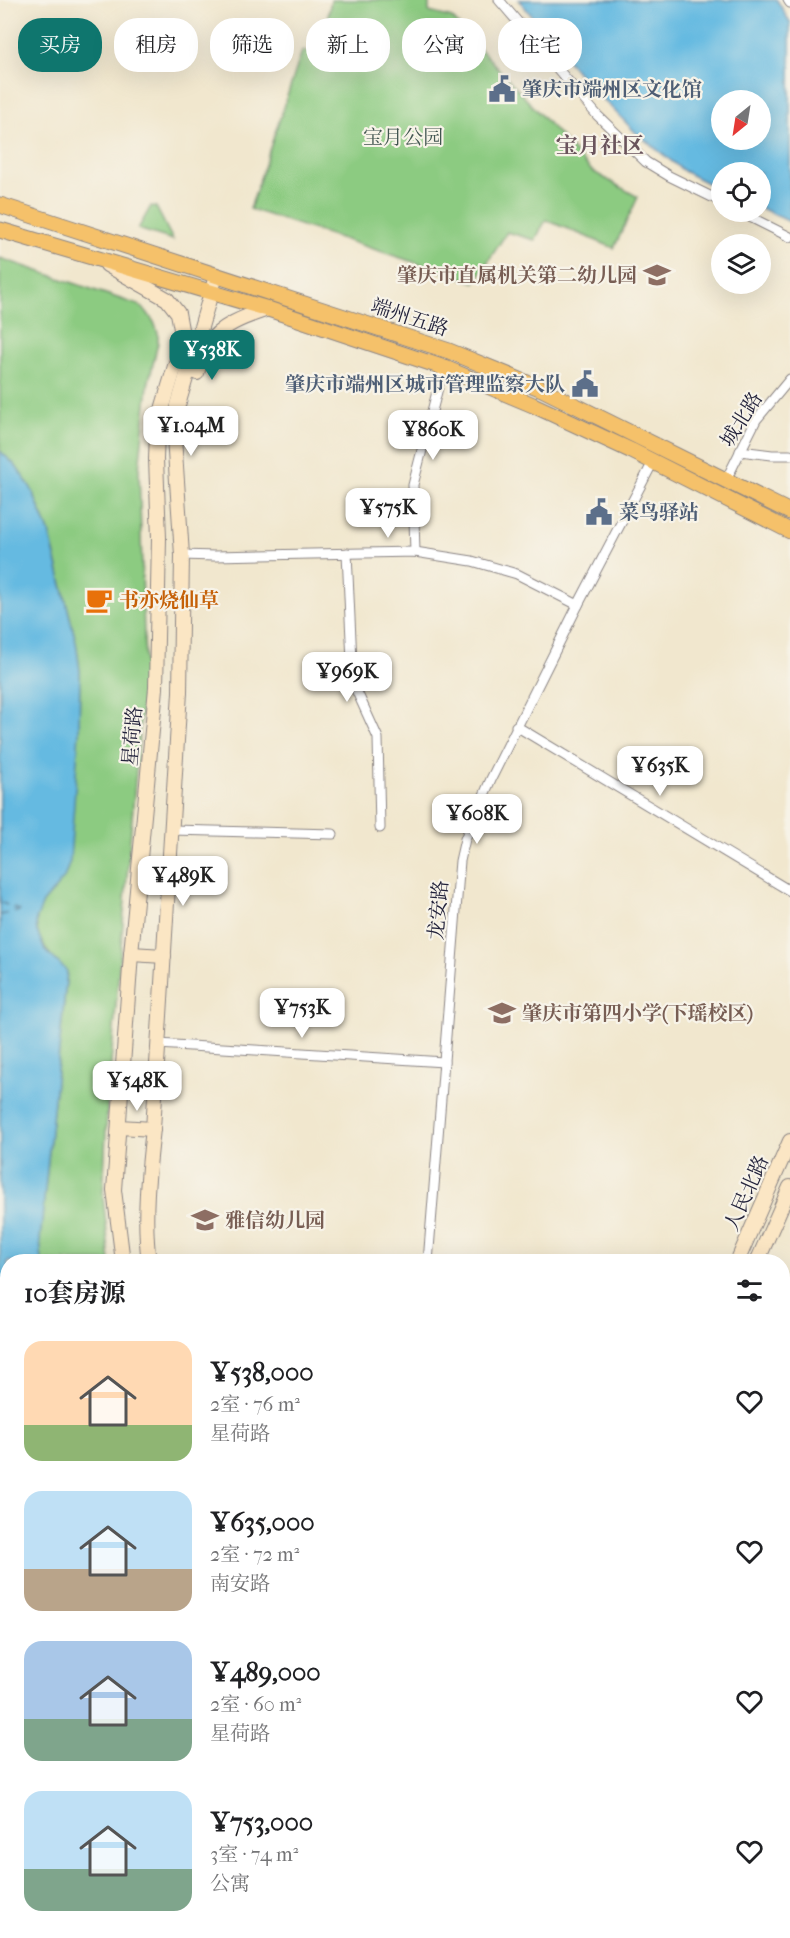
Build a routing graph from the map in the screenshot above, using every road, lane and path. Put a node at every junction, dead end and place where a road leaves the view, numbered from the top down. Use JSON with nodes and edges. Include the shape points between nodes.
{"nodes":[{"id":1,"x":499,"y":0,"type":"edge"},
{"id":2,"x":711,"y":197,"type":"edge"},
{"id":3,"x":0,"y":206,"type":"edge"},
{"id":4,"x":760,"y":222,"type":"edge"},
{"id":5,"x":0,"y":230,"type":"edge"},
{"id":6,"x":790,"y":237,"type":"edge"},
{"id":7,"x":98,"y":260,"type":"junction"},
{"id":8,"x":216,"y":276,"type":"junction"},
{"id":9,"x":212,"y":292,"type":"junction"},
{"id":10,"x":268,"y":309,"type":"junction"},
{"id":11,"x":445,"y":368,"type":"junction"},
{"id":12,"x":790,"y":379,"type":"edge"},
{"id":13,"x":174,"y":437,"type":"junction"},
{"id":14,"x":740,"y":451,"type":"junction"},
{"id":15,"x":790,"y":455,"type":"edge"},
{"id":16,"x":653,"y":462,"type":"junction"},
{"id":17,"x":726,"y":480,"type":"junction"},
{"id":18,"x":790,"y":512,"type":"edge"},
{"id":19,"x":790,"y":531,"type":"edge"},
{"id":20,"x":415,"y":552,"type":"junction"},
{"id":21,"x":347,"y":553,"type":"junction"},
{"id":22,"x":182,"y":555,"type":"junction"},
{"id":23,"x":578,"y":605,"type":"junction"},
{"id":24,"x":516,"y":726,"type":"junction"},
{"id":25,"x":380,"y":828,"type":"dead end"},
{"id":26,"x":172,"y":830,"type":"junction"},
{"id":27,"x":333,"y":834,"type":"dead end"},
{"id":28,"x":790,"y":891,"type":"edge"},
{"id":29,"x":131,"y":954,"type":"junction"},
{"id":30,"x":164,"y":956,"type":"junction"},
{"id":31,"x":158,"y":1044,"type":"junction"},
{"id":32,"x":444,"y":1062,"type":"junction"},
{"id":33,"x":119,"y":1127,"type":"junction"},
{"id":34,"x":153,"y":1130,"type":"junction"},
{"id":35,"x":790,"y":1141,"type":"edge"},
{"id":36,"x":790,"y":1187,"type":"edge"},
{"id":37,"x":122,"y":1254,"type":"edge"},
{"id":38,"x":148,"y":1254,"type":"edge"},
{"id":39,"x":429,"y":1254,"type":"edge"},
{"id":40,"x":741,"y":1254,"type":"edge"},
{"id":41,"x":761,"y":1254,"type":"edge"}],
"edges":[{"from":1,"to":2,"type":"street","via":[[597,115],[646,162]]},
{"from":3,"to":8,"type":"main road","name":"端州五路"},
{"from":4,"to":6,"type":"street"},
{"from":5,"to":7,"type":"main road","name":"端州五路"},
{"from":7,"to":9,"type":"main road","name":"端州五路"},
{"from":7,"to":29,"type":"street","name":"星荷路","via":[[167,299],[178,313],[181,329],[181,346],[157,433],[156,688]]},
{"from":8,"to":9,"type":"street"},
{"from":8,"to":17,"type":"main road","name":"端州五路","via":[[545,383],[665,443]]},
{"from":9,"to":10,"type":"main road","name":"端州五路"},
{"from":9,"to":13,"type":"street","via":[[178,405]]},
{"from":10,"to":11,"type":"main road","name":"端州五路"},
{"from":10,"to":13,"type":"street","via":[[225,328],[208,344]]},
{"from":11,"to":16,"type":"main road","name":"端州五路"},
{"from":11,"to":20,"type":"street","via":[[412,485]]},
{"from":12,"to":14,"type":"street","name":"城北路","via":[[756,420]]},
{"from":13,"to":22,"type":"street"},
{"from":14,"to":15,"type":"street"},
{"from":14,"to":17,"type":"street","name":"城北路"},
{"from":16,"to":19,"type":"main road","name":"端州五路"},
{"from":16,"to":23,"type":"street","name":"龙安路"},
{"from":17,"to":18,"type":"main road","name":"端州五路"},
{"from":20,"to":21,"type":"street"},
{"from":20,"to":23,"type":"street","via":[[472,561],[517,574]]},
{"from":21,"to":22,"type":"street"},
{"from":21,"to":25,"type":"street","via":[[353,683],[378,738]]},
{"from":22,"to":26,"type":"street"},
{"from":23,"to":24,"type":"street","name":"龙安路"},
{"from":24,"to":28,"type":"street"},
{"from":24,"to":32,"type":"street","name":"龙安路","via":[[462,850]]},
{"from":26,"to":27,"type":"street"},
{"from":26,"to":30,"type":"street"},
{"from":29,"to":30,"type":"street"},
{"from":29,"to":33,"type":"street","name":"星荷路"},
{"from":30,"to":31,"type":"street"},
{"from":31,"to":32,"type":"street"},
{"from":31,"to":34,"type":"street"},
{"from":32,"to":39,"type":"street","name":"龙安路"},
{"from":33,"to":34,"type":"street"},
{"from":33,"to":37,"type":"street","name":"星荷路","via":[[114,1190]]},
{"from":34,"to":38,"type":"street","via":[[147,1188]]},
{"from":35,"to":40,"type":"street","name":"人民北路"},
{"from":36,"to":41,"type":"street","name":"人民北路"}]}
